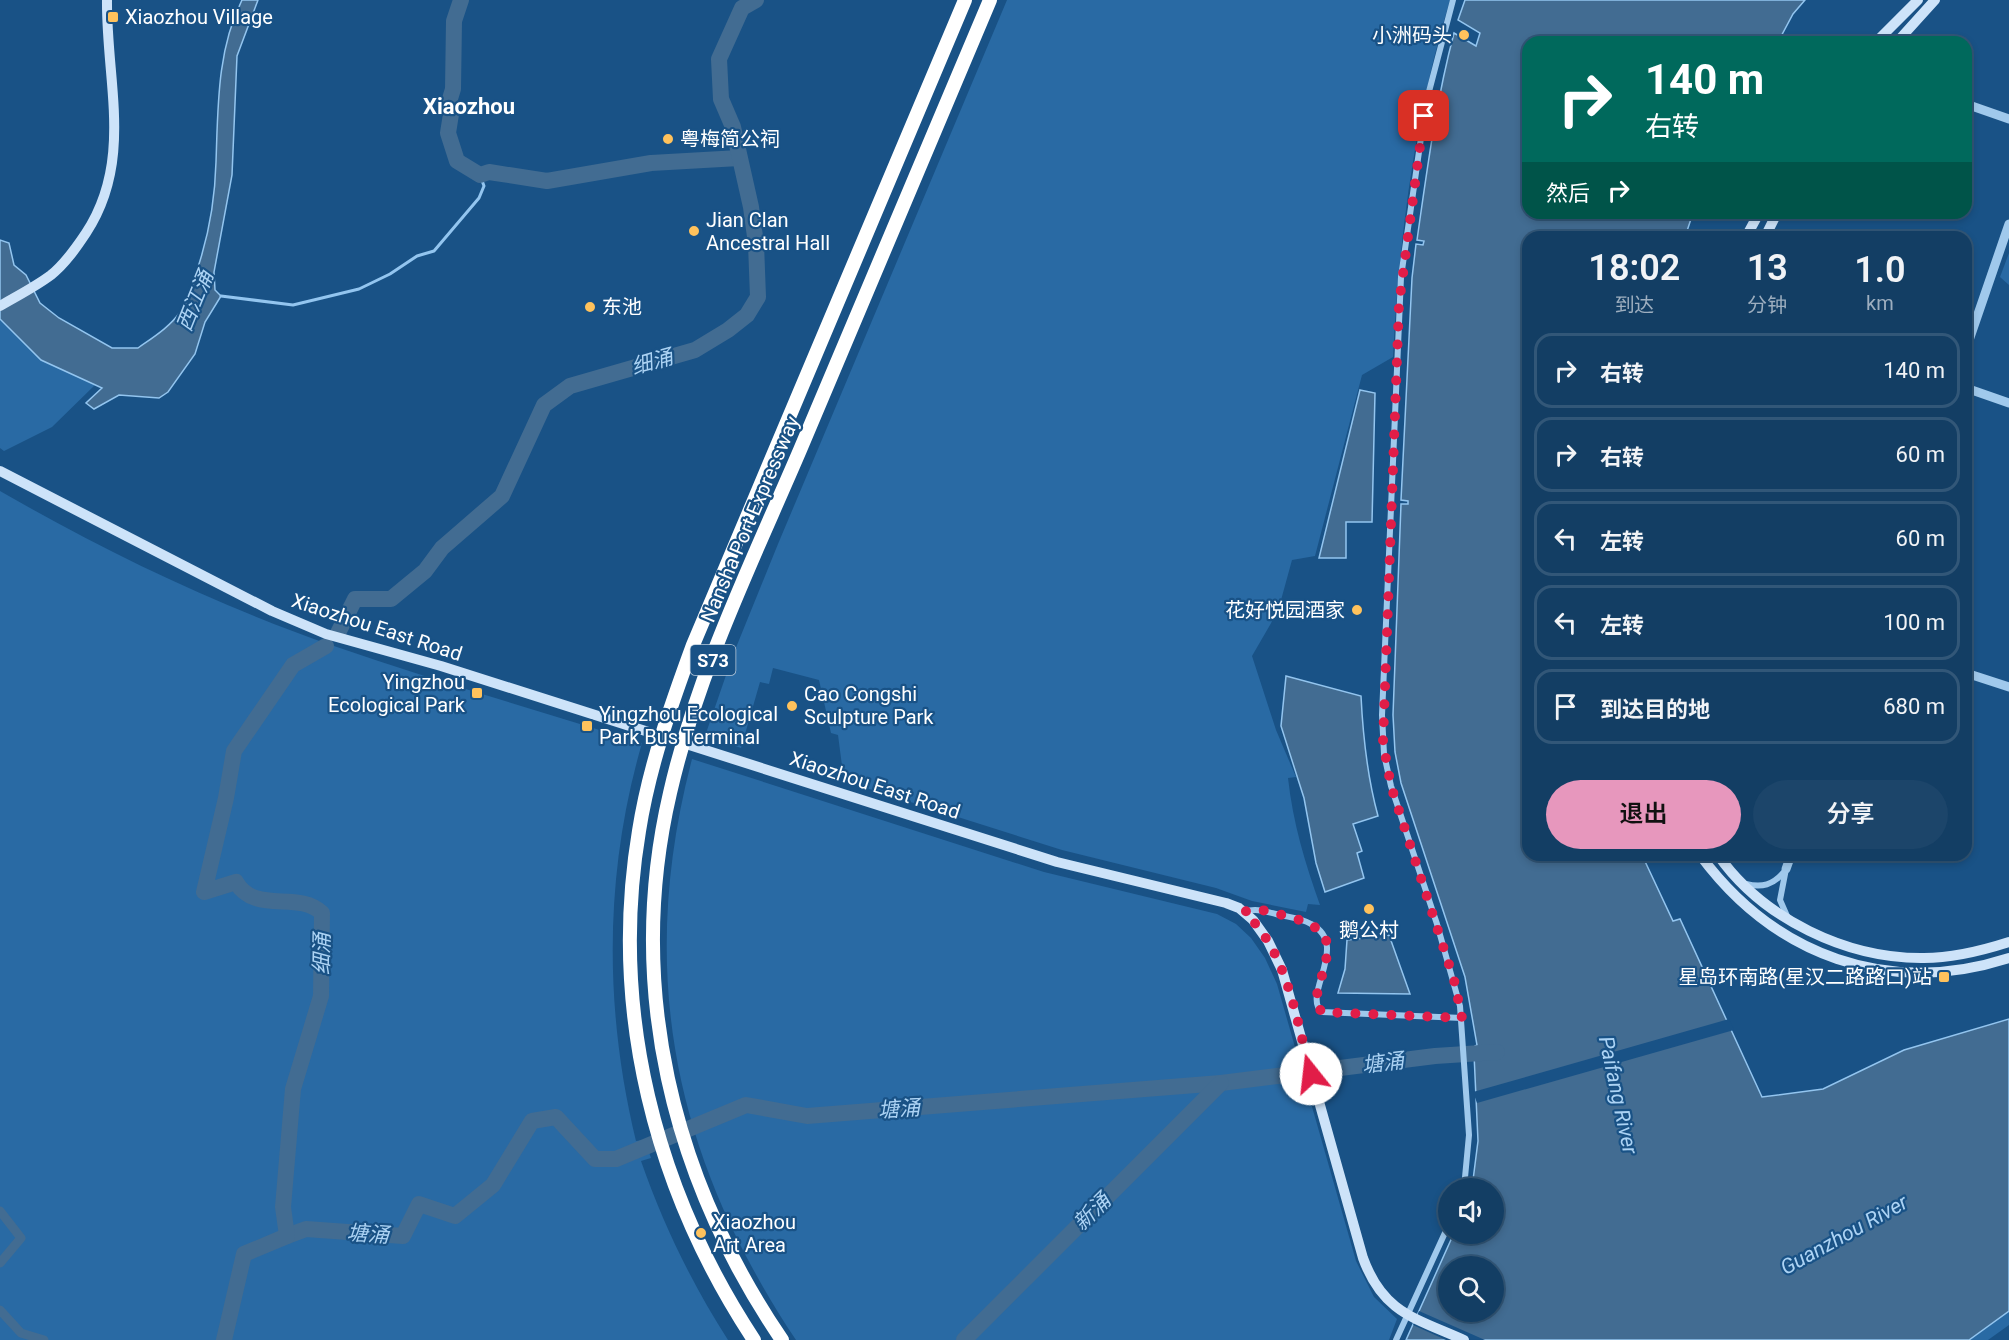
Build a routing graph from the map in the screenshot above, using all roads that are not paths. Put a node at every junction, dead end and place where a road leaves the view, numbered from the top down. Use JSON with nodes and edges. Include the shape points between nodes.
{"nodes":[{"id":1,"x":107,"y":0,"type":"edge"},
{"id":2,"x":965,"y":0,"type":"edge"},
{"id":3,"x":990,"y":0,"type":"edge"},
{"id":4,"x":1453,"y":0,"type":"edge"},
{"id":5,"x":1918,"y":0,"type":"edge"},
{"id":6,"x":1935,"y":0,"type":"edge"},
{"id":7,"x":1882,"y":36,"type":"edge"},
{"id":8,"x":1903,"y":36,"type":"edge"},
{"id":9,"x":1972,"y":106,"type":"edge"},
{"id":10,"x":2009,"y":119,"type":"edge"},
{"id":11,"x":2009,"y":224,"type":"edge"},
{"id":12,"x":0,"y":306,"type":"edge"},
{"id":13,"x":1972,"y":332,"type":"edge"},
{"id":14,"x":1972,"y":390,"type":"edge"},
{"id":15,"x":2009,"y":403,"type":"edge"},
{"id":16,"x":0,"y":471,"type":"edge"},
{"id":17,"x":1972,"y":675,"type":"edge"},
{"id":18,"x":2009,"y":687,"type":"edge"},
{"id":19,"x":1705,"y":861,"type":"edge"},
{"id":20,"x":1723,"y":861,"type":"edge"},
{"id":21,"x":1789,"y":861,"type":"edge"},
{"id":22,"x":1786,"y":869,"type":"junction"},
{"id":23,"x":1744,"y":884,"type":"junction"},
{"id":24,"x":1244,"y":912,"type":"junction"},
{"id":25,"x":1791,"y":921,"type":"junction"},
{"id":26,"x":2009,"y":942,"type":"edge"},
{"id":27,"x":2009,"y":958,"type":"edge"},
{"id":28,"x":1462,"y":1018,"type":"junction"},
{"id":29,"x":1465,"y":1178,"type":"edge"},
{"id":30,"x":1441,"y":1244,"type":"edge"},
{"id":31,"x":1411,"y":1316,"type":"junction"},
{"id":32,"x":754,"y":1340,"type":"edge"},
{"id":33,"x":782,"y":1340,"type":"edge"},
{"id":34,"x":1396,"y":1340,"type":"edge"},
{"id":35,"x":1464,"y":1340,"type":"edge"}],
"edges":[{"from":1,"to":12,"type":"main road","via":[[114,122],[109,188],[98,214],[57,270]]},
{"from":2,"to":32,"type":"highway","name":"Nansha Port Expressway","number":"S73","bridge":true,"via":[[697,635],[665,724],[639,830],[632,890],[631,972],[637,1043],[651,1109],[668,1168],[698,1242]]},
{"from":3,"to":33,"type":"highway","name":"Nansha Port Expressway","number":"S73","bridge":true,"via":[[728,621],[690,724],[663,829],[655,896],[654,956],[658,1024],[670,1091],[702,1196],[744,1281]]},
{"from":4,"to":28,"type":"street","via":[[1425,109],[1401,277],[1382,715],[1389,778],[1454,980]]},
{"from":5,"to":7,"type":"main road"},
{"from":6,"to":8,"type":"main road"},
{"from":9,"to":10,"type":"street"},
{"from":11,"to":13,"type":"street"},
{"from":14,"to":15,"type":"street"},
{"from":16,"to":24,"type":"main road","name":"Xiaozhou East Road","via":[[272,611],[326,634],[441,666],[1057,862],[1216,900]]},
{"from":17,"to":18,"type":"street"},
{"from":19,"to":27,"type":"main road","via":[[1726,887],[1764,921],[1804,945],[1860,968],[1951,972]]},
{"from":20,"to":23,"type":"main road"},
{"from":21,"to":22,"type":"street"},
{"from":22,"to":23,"type":"street","via":[[1772,883],[1758,887]]},
{"from":22,"to":25,"type":"street","via":[[1780,900]]},
{"from":23,"to":25,"type":"main road"},
{"from":24,"to":28,"type":"street","via":[[1257,909],[1308,922],[1322,933],[1327,956],[1316,999],[1322,1012]]},
{"from":24,"to":31,"type":"main road","name":"Xiaozhou East Road","via":[[1258,926],[1277,959],[1368,1273],[1385,1298]]},
{"from":25,"to":26,"type":"main road","via":[[1823,938],[1900,958],[1936,958]]},
{"from":28,"to":29,"type":"street","via":[[1469,1142]]},
{"from":30,"to":31,"type":"street"},
{"from":31,"to":34,"type":"street"},
{"from":31,"to":35,"type":"main road","name":"Xiaozhou East Road"}]}
